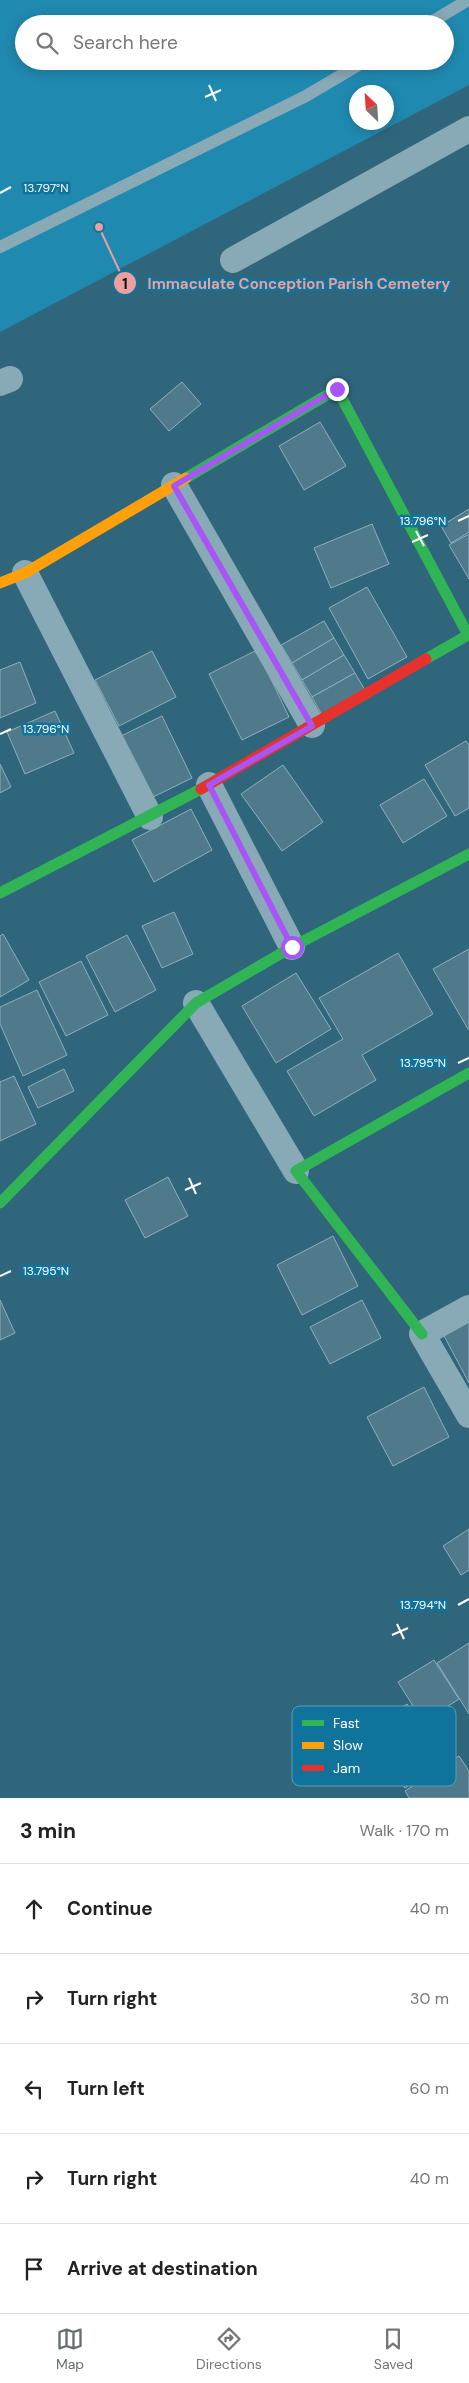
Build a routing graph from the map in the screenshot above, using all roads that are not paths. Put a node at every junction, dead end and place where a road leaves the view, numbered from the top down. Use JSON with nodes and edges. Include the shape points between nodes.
{"nodes":[{"id":1,"x":468,"y":0,"type":"edge"},
{"id":2,"x":443,"y":15,"type":"edge"},
{"id":3,"x":350,"y":70,"type":"edge"},
{"id":4,"x":469,"y":129,"type":"edge"},
{"id":5,"x":0,"y":248,"type":"edge"},
{"id":6,"x":233,"y":260,"type":"dead end"},
{"id":7,"x":174,"y":486,"type":"junction"},
{"id":8,"x":25,"y":573,"type":"junction"},
{"id":9,"x":0,"y":583,"type":"edge"},
{"id":10,"x":312,"y":726,"type":"junction"},
{"id":11,"x":209,"y":785,"type":"junction"},
{"id":12,"x":150,"y":817,"type":"junction"},
{"id":13,"x":469,"y":854,"type":"edge"},
{"id":14,"x":0,"y":893,"type":"edge"},
{"id":15,"x":292,"y":947,"type":"junction"},
{"id":16,"x":196,"y":1003,"type":"junction"},
{"id":17,"x":469,"y":1073,"type":"edge"},
{"id":18,"x":296,"y":1170,"type":"junction"},
{"id":19,"x":0,"y":1203,"type":"edge"},
{"id":20,"x":469,"y":1308,"type":"edge"},
{"id":21,"x":422,"y":1334,"type":"junction"},
{"id":22,"x":469,"y":1414,"type":"edge"}],
"edges":[{"from":1,"to":2,"type":"lane"},
{"from":3,"to":5,"type":"lane","via":[[306,96]]},
{"from":4,"to":6,"type":"street"},
{"from":7,"to":8,"type":"street"},
{"from":7,"to":10,"type":"street"},
{"from":7,"to":10,"type":"street","via":[[337,389],[468,635]]},
{"from":8,"to":9,"type":"street"},
{"from":8,"to":12,"type":"street"},
{"from":10,"to":11,"type":"street"},
{"from":11,"to":12,"type":"street"},
{"from":11,"to":15,"type":"street"},
{"from":12,"to":14,"type":"street"},
{"from":13,"to":15,"type":"street"},
{"from":15,"to":16,"type":"street"},
{"from":16,"to":18,"type":"street"},
{"from":16,"to":19,"type":"street"},
{"from":17,"to":18,"type":"street"},
{"from":18,"to":21,"type":"street"},
{"from":20,"to":21,"type":"street"},
{"from":21,"to":22,"type":"street"}]}
